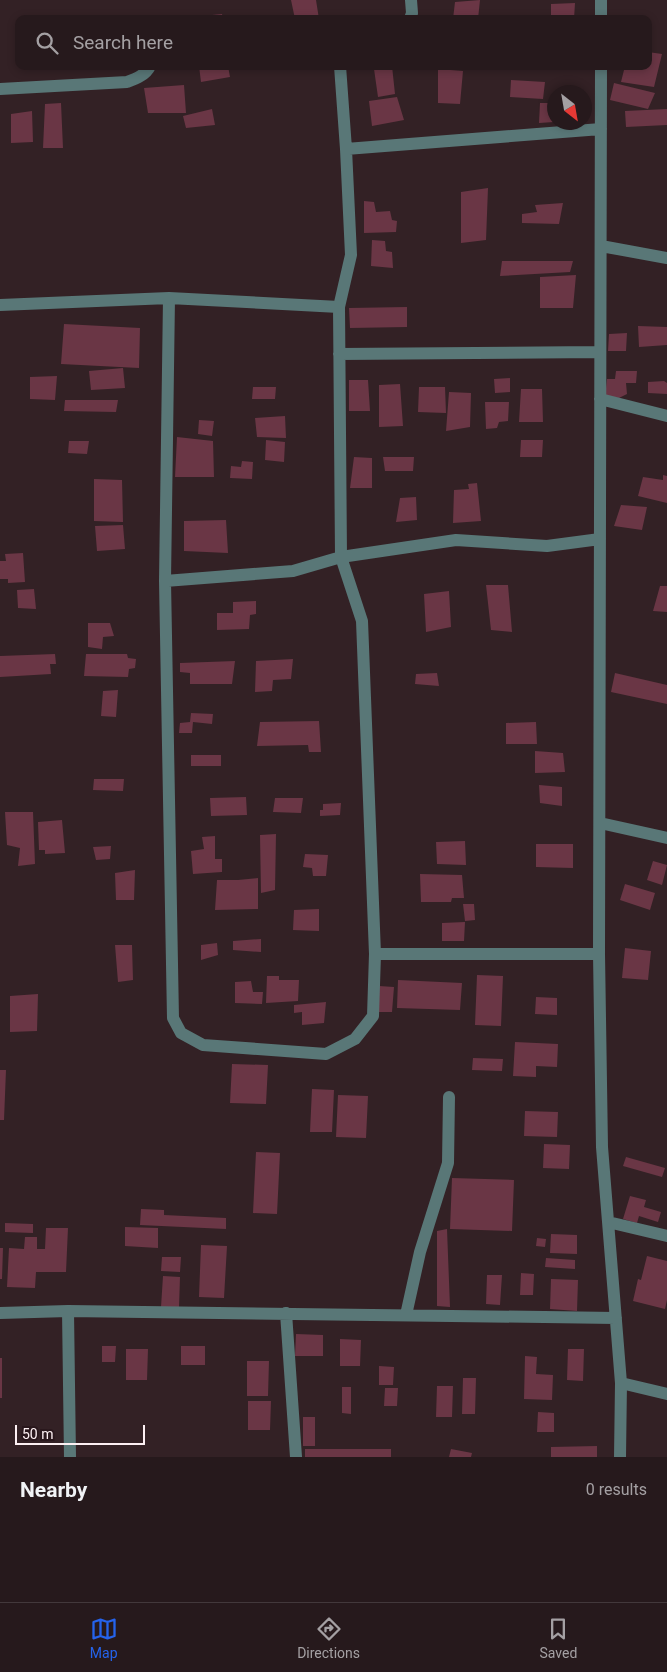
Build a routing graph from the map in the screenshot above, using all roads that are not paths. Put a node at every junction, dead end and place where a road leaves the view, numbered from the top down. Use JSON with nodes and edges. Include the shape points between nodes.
{"nodes":[{"id":1,"x":411,"y":0,"type":"edge"},
{"id":2,"x":601,"y":0,"type":"edge"},
{"id":3,"x":411,"y":15,"type":"edge"},
{"id":4,"x":601,"y":15,"type":"edge"},
{"id":5,"x":148,"y":70,"type":"edge"},
{"id":6,"x":340,"y":70,"type":"edge"},
{"id":7,"x":601,"y":70,"type":"edge"},
{"id":8,"x":0,"y":89,"type":"edge"},
{"id":9,"x":601,"y":129,"type":"junction"},
{"id":10,"x":346,"y":149,"type":"junction"},
{"id":11,"x":600,"y":246,"type":"junction"},
{"id":12,"x":667,"y":258,"type":"edge"},
{"id":13,"x":169,"y":298,"type":"junction"},
{"id":14,"x":0,"y":305,"type":"edge"},
{"id":15,"x":339,"y":307,"type":"junction"},
{"id":16,"x":600,"y":352,"type":"junction"},
{"id":17,"x":339,"y":354,"type":"junction"},
{"id":18,"x":600,"y":399,"type":"junction"},
{"id":19,"x":667,"y":416,"type":"edge"},
{"id":20,"x":600,"y":539,"type":"junction"},
{"id":21,"x":341,"y":557,"type":"junction"},
{"id":22,"x":165,"y":581,"type":"junction"},
{"id":23,"x":600,"y":823,"type":"junction"},
{"id":24,"x":667,"y":838,"type":"edge"},
{"id":25,"x":375,"y":954,"type":"junction"},
{"id":26,"x":599,"y":954,"type":"junction"},
{"id":27,"x":449,"y":1097,"type":"dead end"},
{"id":28,"x":608,"y":1222,"type":"junction"},
{"id":29,"x":667,"y":1236,"type":"edge"},
{"id":30,"x":68,"y":1310,"type":"junction"},
{"id":31,"x":0,"y":1313,"type":"edge"},
{"id":32,"x":286,"y":1313,"type":"junction"},
{"id":33,"x":406,"y":1315,"type":"junction"},
{"id":34,"x":616,"y":1318,"type":"junction"},
{"id":35,"x":621,"y":1383,"type":"junction"},
{"id":36,"x":667,"y":1394,"type":"edge"},
{"id":37,"x":70,"y":1457,"type":"edge"},
{"id":38,"x":296,"y":1457,"type":"edge"},
{"id":39,"x":620,"y":1457,"type":"edge"}],
"edges":[{"from":1,"to":3,"type":"street"},
{"from":2,"to":4,"type":"street"},
{"from":5,"to":8,"type":"street","via":[[139,78],[127,82]]},
{"from":6,"to":10,"type":"street"},
{"from":7,"to":9,"type":"street"},
{"from":9,"to":10,"type":"street"},
{"from":9,"to":11,"type":"street"},
{"from":10,"to":15,"type":"street","via":[[351,255]]},
{"from":11,"to":12,"type":"street"},
{"from":11,"to":16,"type":"street"},
{"from":13,"to":14,"type":"street"},
{"from":13,"to":15,"type":"street"},
{"from":13,"to":22,"type":"street"},
{"from":15,"to":17,"type":"street"},
{"from":16,"to":17,"type":"street"},
{"from":16,"to":18,"type":"street"},
{"from":17,"to":21,"type":"street"},
{"from":18,"to":19,"type":"street"},
{"from":18,"to":20,"type":"street"},
{"from":20,"to":21,"type":"street","via":[[547,546],[456,540]]},
{"from":20,"to":23,"type":"street"},
{"from":21,"to":22,"type":"street","via":[[292,571]]},
{"from":21,"to":25,"type":"street","via":[[362,621]]},
{"from":22,"to":25,"type":"street","via":[[172,1003],[173,1018],[180,1033],[203,1045],[326,1054],[354,1039],[373,1016]]},
{"from":23,"to":24,"type":"street"},
{"from":23,"to":26,"type":"street"},
{"from":25,"to":26,"type":"street"},
{"from":26,"to":28,"type":"street","via":[[602,1147]]},
{"from":27,"to":33,"type":"street","via":[[448,1163],[420,1252]]},
{"from":28,"to":29,"type":"street"},
{"from":28,"to":34,"type":"street"},
{"from":30,"to":31,"type":"street"},
{"from":30,"to":32,"type":"street"},
{"from":30,"to":37,"type":"street"},
{"from":32,"to":33,"type":"street"},
{"from":32,"to":38,"type":"street"},
{"from":33,"to":34,"type":"street"},
{"from":34,"to":35,"type":"street"},
{"from":35,"to":36,"type":"street"},
{"from":35,"to":39,"type":"street"}]}
